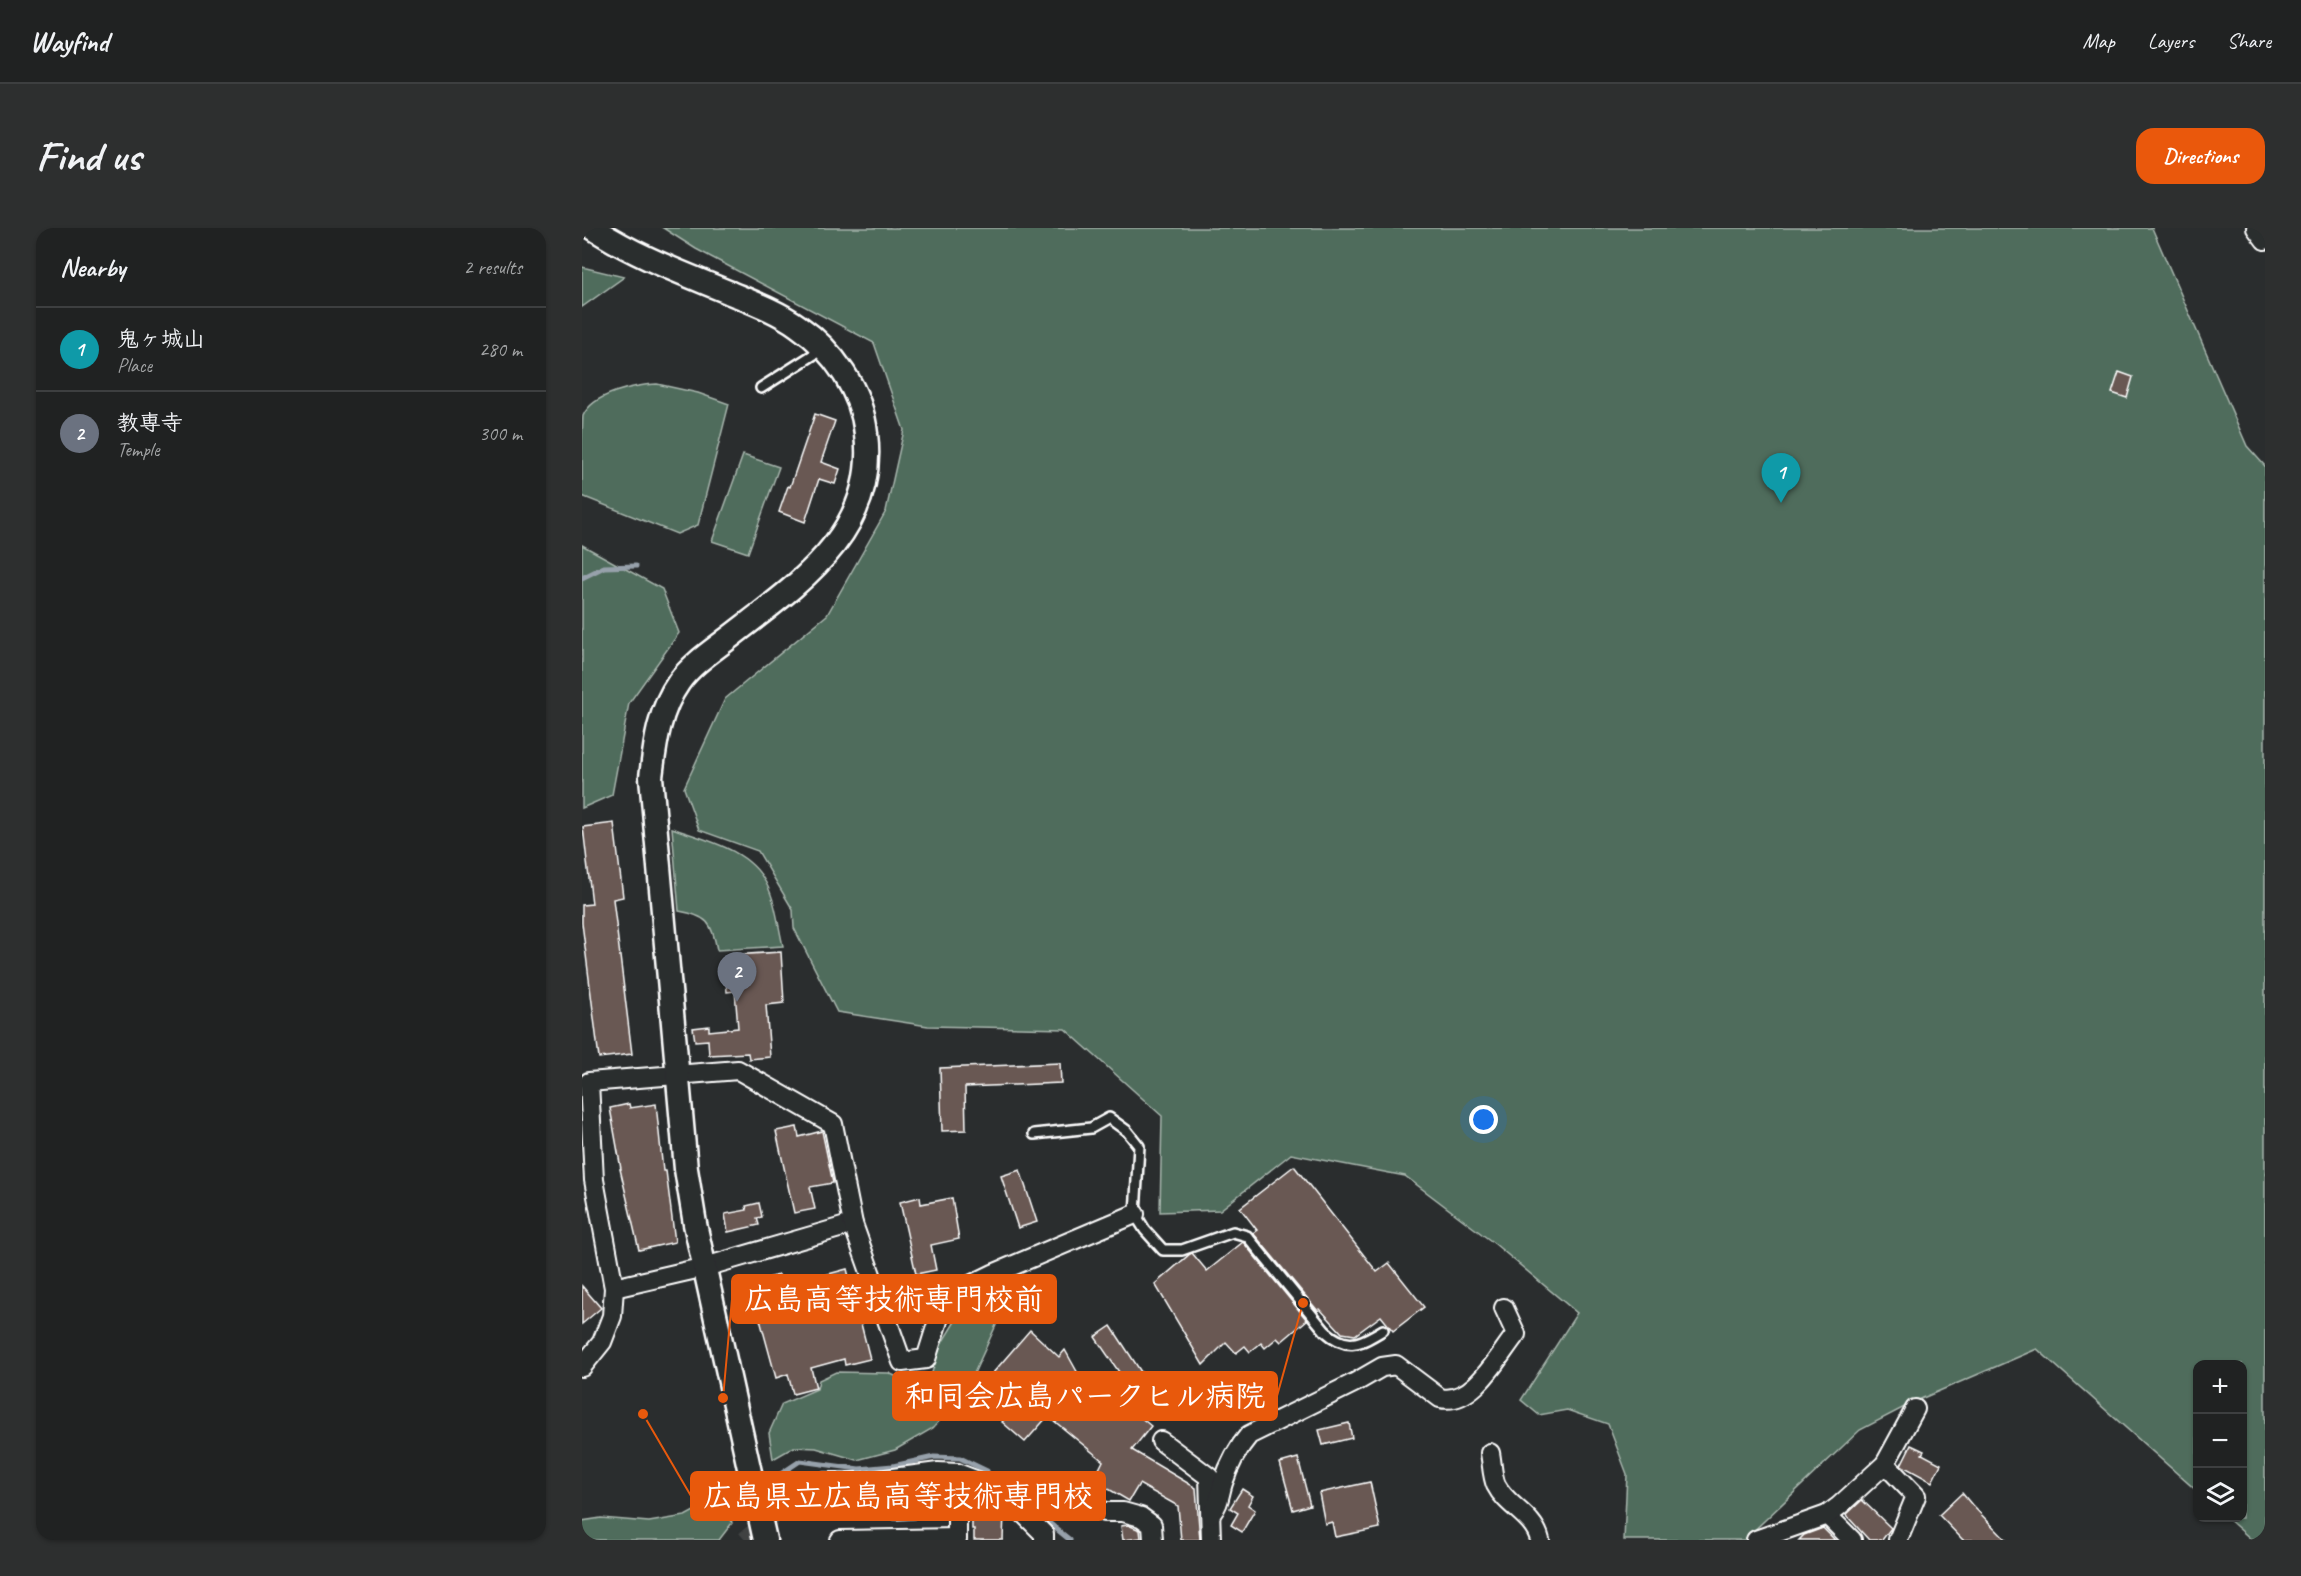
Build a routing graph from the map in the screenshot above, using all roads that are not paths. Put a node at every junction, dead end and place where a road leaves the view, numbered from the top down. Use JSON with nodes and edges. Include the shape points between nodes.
{"nodes":[{"id":1,"x":593,"y":228,"type":"edge"},
{"id":2,"x":2256,"y":228,"type":"edge"},
{"id":3,"x":2265,"y":240,"type":"edge"},
{"id":4,"x":824,"y":348,"type":"junction"},
{"id":5,"x":761,"y":388,"type":"dead end"},
{"id":6,"x":677,"y":1074,"type":"junction"},
{"id":7,"x":1034,"y":1134,"type":"dead end"},
{"id":8,"x":1135,"y":1214,"type":"junction"},
{"id":9,"x":853,"y":1224,"type":"junction"},
{"id":10,"x":705,"y":1267,"type":"junction"},
{"id":11,"x":614,"y":1288,"type":"junction"},
{"id":12,"x":1504,"y":1308,"type":"dead end"},
{"id":13,"x":1383,"y":1330,"type":"dead end"},
{"id":14,"x":582,"y":1367,"type":"edge"},
{"id":15,"x":1915,"y":1408,"type":"dead end"},
{"id":16,"x":1161,"y":1441,"type":"dead end"},
{"id":17,"x":1490,"y":1453,"type":"dead end"},
{"id":18,"x":1885,"y":1464,"type":"junction"},
{"id":19,"x":957,"y":1473,"type":"junction"},
{"id":20,"x":1017,"y":1508,"type":"junction"},
{"id":21,"x":779,"y":1511,"type":"tunnel mouth"},
{"id":22,"x":1211,"y":1514,"type":"junction"},
{"id":23,"x":1827,"y":1515,"type":"junction"},
{"id":24,"x":957,"y":1539,"type":"edge"},
{"id":25,"x":765,"y":1540,"type":"edge"},
{"id":26,"x":840,"y":1540,"type":"edge"},
{"id":27,"x":1044,"y":1540,"type":"edge"},
{"id":28,"x":1153,"y":1540,"type":"edge"},
{"id":29,"x":1211,"y":1540,"type":"edge"},
{"id":30,"x":1540,"y":1540,"type":"edge"},
{"id":31,"x":1756,"y":1540,"type":"edge"},
{"id":32,"x":1852,"y":1540,"type":"edge"},
{"id":33,"x":1898,"y":1540,"type":"edge"}],
"edges":[{"from":1,"to":4,"type":"street","via":[[642,256],[761,306],[798,326]]},
{"from":2,"to":3,"type":"street"},
{"from":4,"to":5,"type":"lane"},
{"from":4,"to":6,"type":"street","via":[[844,373],[865,424],[867,478],[856,513],[816,567],[696,663],[678,682],[663,711],[656,738],[651,777]]},
{"from":6,"to":9,"type":"street","via":[[738,1070],[833,1124]]},
{"from":6,"to":10,"type":"street","via":[[686,1169]]},
{"from":6,"to":11,"type":"street","via":[[589,1082],[594,1180]]},
{"from":7,"to":8,"type":"lane","via":[[1091,1128],[1109,1118],[1127,1131],[1139,1146]]},
{"from":8,"to":9,"type":"street","via":[[952,1294],[941,1311],[926,1359],[902,1362]]},
{"from":8,"to":13,"type":"lane","via":[[1163,1250],[1182,1250],[1233,1232],[1246,1236],[1335,1340],[1348,1344],[1363,1342]]},
{"from":9,"to":10,"type":"street"},
{"from":10,"to":11,"type":"street"},
{"from":10,"to":25,"type":"street"},
{"from":11,"to":14,"type":"street","via":[[612,1316],[602,1342]]},
{"from":12,"to":22,"type":"street","via":[[1516,1334],[1474,1388],[1461,1397],[1440,1398],[1396,1365],[1382,1367],[1249,1435],[1238,1448],[1222,1485],[1219,1505]]},
{"from":15,"to":18,"type":"street"},
{"from":16,"to":22,"type":"street","via":[[1209,1477]]},
{"from":17,"to":30,"type":"street","via":[[1495,1484],[1528,1517]]},
{"from":18,"to":23,"type":"street"},
{"from":18,"to":33,"type":"street","via":[[1916,1496]]},
{"from":19,"to":20,"type":"street","via":[[983,1483]]},
{"from":19,"to":21,"type":"street","via":[[824,1482]]},
{"from":19,"to":24,"type":"street"},
{"from":20,"to":27,"type":"street","via":[[1044,1534]]},
{"from":20,"to":28,"type":"street","via":[[1030,1494],[1072,1499],[1105,1512],[1141,1517],[1152,1525]]},
{"from":22,"to":29,"type":"street"},
{"from":23,"to":31,"type":"street"},
{"from":23,"to":32,"type":"street"},
{"from":24,"to":26,"type":"street"}]}
